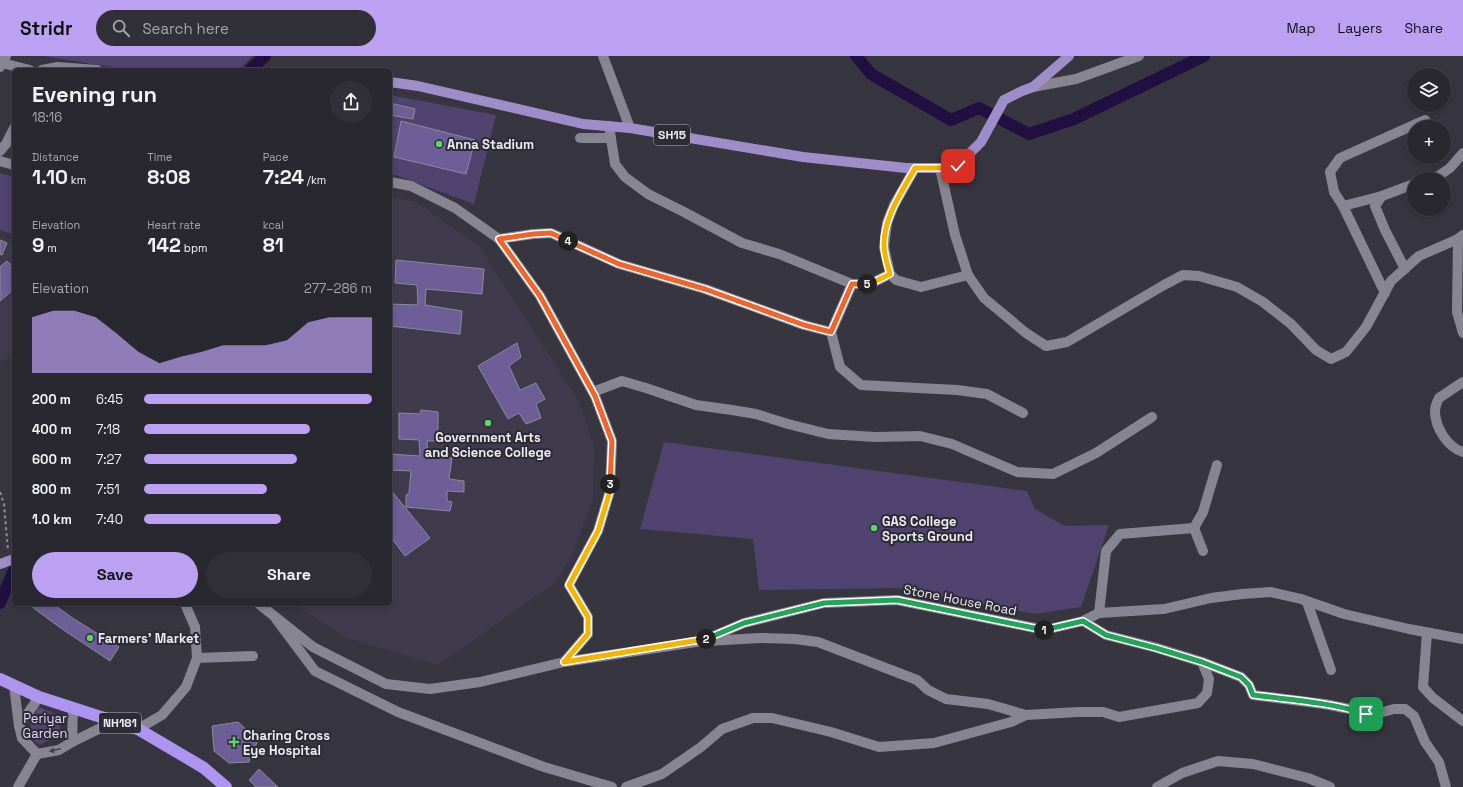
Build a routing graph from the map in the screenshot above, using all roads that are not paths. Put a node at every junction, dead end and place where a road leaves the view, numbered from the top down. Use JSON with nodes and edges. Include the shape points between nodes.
{"nodes":[{"id":1,"x":603,"y":56,"type":"edge"},
{"id":2,"x":1069,"y":56,"type":"edge"},
{"id":3,"x":1139,"y":56,"type":"edge"},
{"id":4,"x":3,"y":60,"type":"edge"},
{"id":5,"x":25,"y":68,"type":"edge"},
{"id":6,"x":53,"y":68,"type":"edge"},
{"id":7,"x":71,"y":68,"type":"edge"},
{"id":8,"x":392,"y":82,"type":"edge"},
{"id":9,"x":1033,"y":87,"type":"junction"},
{"id":10,"x":609,"y":126,"type":"junction"},
{"id":11,"x":630,"y":128,"type":"junction"},
{"id":12,"x":1407,"y":128,"type":"edge"},
{"id":13,"x":12,"y":132,"type":"edge"},
{"id":14,"x":580,"y":138,"type":"dead end"},
{"id":15,"x":611,"y":138,"type":"junction"},
{"id":16,"x":0,"y":151,"type":"edge"},
{"id":17,"x":1463,"y":153,"type":"edge"},
{"id":18,"x":0,"y":161,"type":"edge"},
{"id":19,"x":12,"y":164,"type":"edge"},
{"id":20,"x":915,"y":168,"type":"junction"},
{"id":21,"x":940,"y":168,"type":"junction"},
{"id":22,"x":1444,"y":172,"type":"edge"},
{"id":23,"x":392,"y":182,"type":"edge"},
{"id":24,"x":1407,"y":187,"type":"edge"},
{"id":25,"x":1382,"y":196,"type":"junction"},
{"id":26,"x":1343,"y":206,"type":"junction"},
{"id":27,"x":1461,"y":237,"type":"edge"},
{"id":28,"x":499,"y":239,"type":"junction"},
{"id":29,"x":1405,"y":269,"type":"junction"},
{"id":30,"x":890,"y":274,"type":"junction"},
{"id":31,"x":968,"y":275,"type":"junction"},
{"id":32,"x":852,"y":284,"type":"junction"},
{"id":33,"x":1385,"y":293,"type":"junction"},
{"id":34,"x":831,"y":332,"type":"junction"},
{"id":35,"x":1463,"y":333,"type":"edge"},
{"id":36,"x":1463,"y":382,"type":"edge"},
{"id":37,"x":593,"y":392,"type":"junction"},
{"id":38,"x":1023,"y":413,"type":"dead end"},
{"id":39,"x":1152,"y":417,"type":"dead end"},
{"id":40,"x":1463,"y":452,"type":"edge"},
{"id":41,"x":1217,"y":465,"type":"dead end"},
{"id":42,"x":1194,"y":528,"type":"junction"},
{"id":43,"x":1203,"y":551,"type":"dead end"},
{"id":44,"x":12,"y":559,"type":"edge"},
{"id":45,"x":0,"y":564,"type":"edge"},
{"id":46,"x":1308,"y":602,"type":"junction"},
{"id":47,"x":185,"y":606,"type":"edge"},
{"id":48,"x":262,"y":606,"type":"edge"},
{"id":49,"x":269,"y":611,"type":"junction"},
{"id":50,"x":1099,"y":613,"type":"junction"},
{"id":51,"x":1083,"y":621,"type":"junction"},
{"id":52,"x":1427,"y":633,"type":"junction"},
{"id":53,"x":1463,"y":639,"type":"edge"},
{"id":54,"x":702,"y":641,"type":"junction"},
{"id":55,"x":253,"y":656,"type":"dead end"},
{"id":56,"x":197,"y":658,"type":"junction"},
{"id":57,"x":564,"y":662,"type":"junction"},
{"id":58,"x":1202,"y":662,"type":"junction"},
{"id":59,"x":1331,"y":670,"type":"dead end"},
{"id":60,"x":6,"y":682,"type":"edge"},
{"id":61,"x":39,"y":697,"type":"junction"},
{"id":62,"x":73,"y":708,"type":"junction"},
{"id":63,"x":1026,"y":715,"type":"junction"},
{"id":64,"x":115,"y":721,"type":"junction"},
{"id":65,"x":1463,"y":721,"type":"edge"},
{"id":66,"x":19,"y":726,"type":"junction"},
{"id":67,"x":138,"y":729,"type":"junction"},
{"id":68,"x":72,"y":742,"type":"junction"},
{"id":69,"x":37,"y":754,"type":"junction"},
{"id":70,"x":645,"y":785,"type":"edge"},
{"id":71,"x":18,"y":787,"type":"edge"},
{"id":72,"x":226,"y":787,"type":"edge"},
{"id":73,"x":612,"y":787,"type":"edge"},
{"id":74,"x":626,"y":787,"type":"edge"},
{"id":75,"x":1157,"y":787,"type":"edge"},
{"id":76,"x":1328,"y":787,"type":"edge"},
{"id":77,"x":1446,"y":787,"type":"edge"}],
"edges":[{"from":1,"to":11,"type":"street"},
{"from":2,"to":9,"type":"main road","number":"SH15"},
{"from":3,"to":9,"type":"street","via":[[1076,79]]},
{"from":4,"to":5,"type":"street"},
{"from":6,"to":7,"type":"street"},
{"from":8,"to":10,"type":"main road","number":"SH15","via":[[583,124]]},
{"from":9,"to":21,"type":"main road","number":"SH15","via":[[1004,100],[981,142],[958,166]]},
{"from":10,"to":11,"type":"main road","number":"SH15"},
{"from":10,"to":15,"type":"street"},
{"from":11,"to":20,"type":"main road","number":"SH15","via":[[803,157]]},
{"from":12,"to":26,"type":"street","via":[[1340,158],[1330,172],[1334,192]]},
{"from":13,"to":16,"type":"street"},
{"from":14,"to":15,"type":"street"},
{"from":15,"to":32,"type":"street","via":[[615,164],[625,177],[648,194],[742,243],[779,254]]},
{"from":17,"to":22,"type":"street"},
{"from":18,"to":19,"type":"street"},
{"from":20,"to":21,"type":"main road","number":"SH15"},
{"from":20,"to":30,"type":"street","via":[[887,223],[884,247]]},
{"from":21,"to":31,"type":"street","via":[[955,236]]},
{"from":23,"to":28,"type":"street","via":[[411,186],[455,208]]},
{"from":24,"to":25,"type":"street"},
{"from":25,"to":26,"type":"street"},
{"from":25,"to":29,"type":"street","via":[[1375,206]]},
{"from":26,"to":33,"type":"street"},
{"from":27,"to":29,"type":"street","via":[[1419,256]]},
{"from":27,"to":35,"type":"street","via":[[1457,312]]},
{"from":28,"to":34,"type":"street","via":[[551,233],[619,264],[705,289],[804,325]]},
{"from":28,"to":37,"type":"street","via":[[540,296]]},
{"from":29,"to":33,"type":"street","via":[[1391,281]]},
{"from":30,"to":31,"type":"street","via":[[896,280],[921,287]]},
{"from":30,"to":32,"type":"street","via":[[870,284]]},
{"from":31,"to":33,"type":"street","via":[[984,298],[1046,346],[1067,342],[1183,275],[1199,276],[1237,287],[1263,302],[1291,324],[1316,350],[1331,359],[1346,352],[1366,327]]},
{"from":32,"to":34,"type":"street"},
{"from":34,"to":38,"type":"street","via":[[840,367],[861,385],[987,394]]},
{"from":36,"to":40,"type":"street","via":[[1438,398],[1435,410],[1437,425],[1446,440]]},
{"from":37,"to":39,"type":"street","via":[[622,381],[696,405],[756,414],[828,434],[920,436],[952,444],[1016,472],[1053,474],[1096,453]]},
{"from":37,"to":57,"type":"street","via":[[612,441],[610,491],[598,531],[569,585],[588,617],[588,634]]},
{"from":41,"to":42,"type":"street","via":[[1203,512]]},
{"from":42,"to":43,"type":"street"},
{"from":42,"to":50,"type":"street","via":[[1120,534],[1106,551]]},
{"from":44,"to":45,"type":"main road"},
{"from":46,"to":50,"type":"street","via":[[1271,592],[1211,598],[1164,609]]},
{"from":46,"to":52,"type":"street","via":[[1344,614]]},
{"from":46,"to":59,"type":"street"},
{"from":47,"to":56,"type":"street","via":[[195,627]]},
{"from":48,"to":49,"type":"street"},
{"from":49,"to":57,"type":"street","name":"Stone House Road","via":[[313,646],[386,684],[430,689],[480,682]]},
{"from":49,"to":73,"type":"street","via":[[315,671],[398,712],[544,768]]},
{"from":50,"to":51,"type":"street","name":"Stone House Road"},
{"from":51,"to":54,"type":"street","name":"Stone House Road","via":[[1044,630],[897,600],[824,603],[744,623]]},
{"from":51,"to":58,"type":"street","via":[[1106,635]]},
{"from":52,"to":53,"type":"street"},
{"from":52,"to":65,"type":"street","via":[[1423,687]]},
{"from":54,"to":57,"type":"street","name":"Stone House Road"},
{"from":54,"to":63,"type":"street","via":[[767,638],[818,642],[917,680],[928,690],[946,699],[988,704]]},
{"from":55,"to":56,"type":"street"},
{"from":56,"to":67,"type":"street","via":[[186,687],[162,715]]},
{"from":58,"to":63,"type":"street","via":[[1208,679],[1207,692],[1198,703],[1119,717],[1103,712]]},
{"from":58,"to":77,"type":"street","via":[[1241,677],[1249,685],[1253,695],[1324,704],[1366,714],[1405,709],[1414,716],[1439,762]]},
{"from":60,"to":61,"type":"highway","number":"NH181"},
{"from":60,"to":66,"type":"street"},
{"from":61,"to":62,"type":"highway","number":"NH181"},
{"from":61,"to":66,"type":"street"},
{"from":62,"to":64,"type":"highway","number":"NH181"},
{"from":62,"to":68,"type":"street"},
{"from":63,"to":70,"type":"street","via":[[1011,722],[934,743],[879,747],[772,718],[753,718],[722,729],[701,747]]},
{"from":64,"to":67,"type":"highway","number":"NH181"},
{"from":64,"to":68,"type":"street"},
{"from":66,"to":69,"type":"street","via":[[22,738]]},
{"from":67,"to":72,"type":"highway","number":"NH181","via":[[204,768]]},
{"from":68,"to":69,"type":"street","one_way":true,"via":[[59,750]]},
{"from":69,"to":71,"type":"street"},
{"from":70,"to":74,"type":"street"},
{"from":75,"to":76,"type":"street","via":[[1182,773],[1218,761],[1253,764],[1308,778]]}]}
